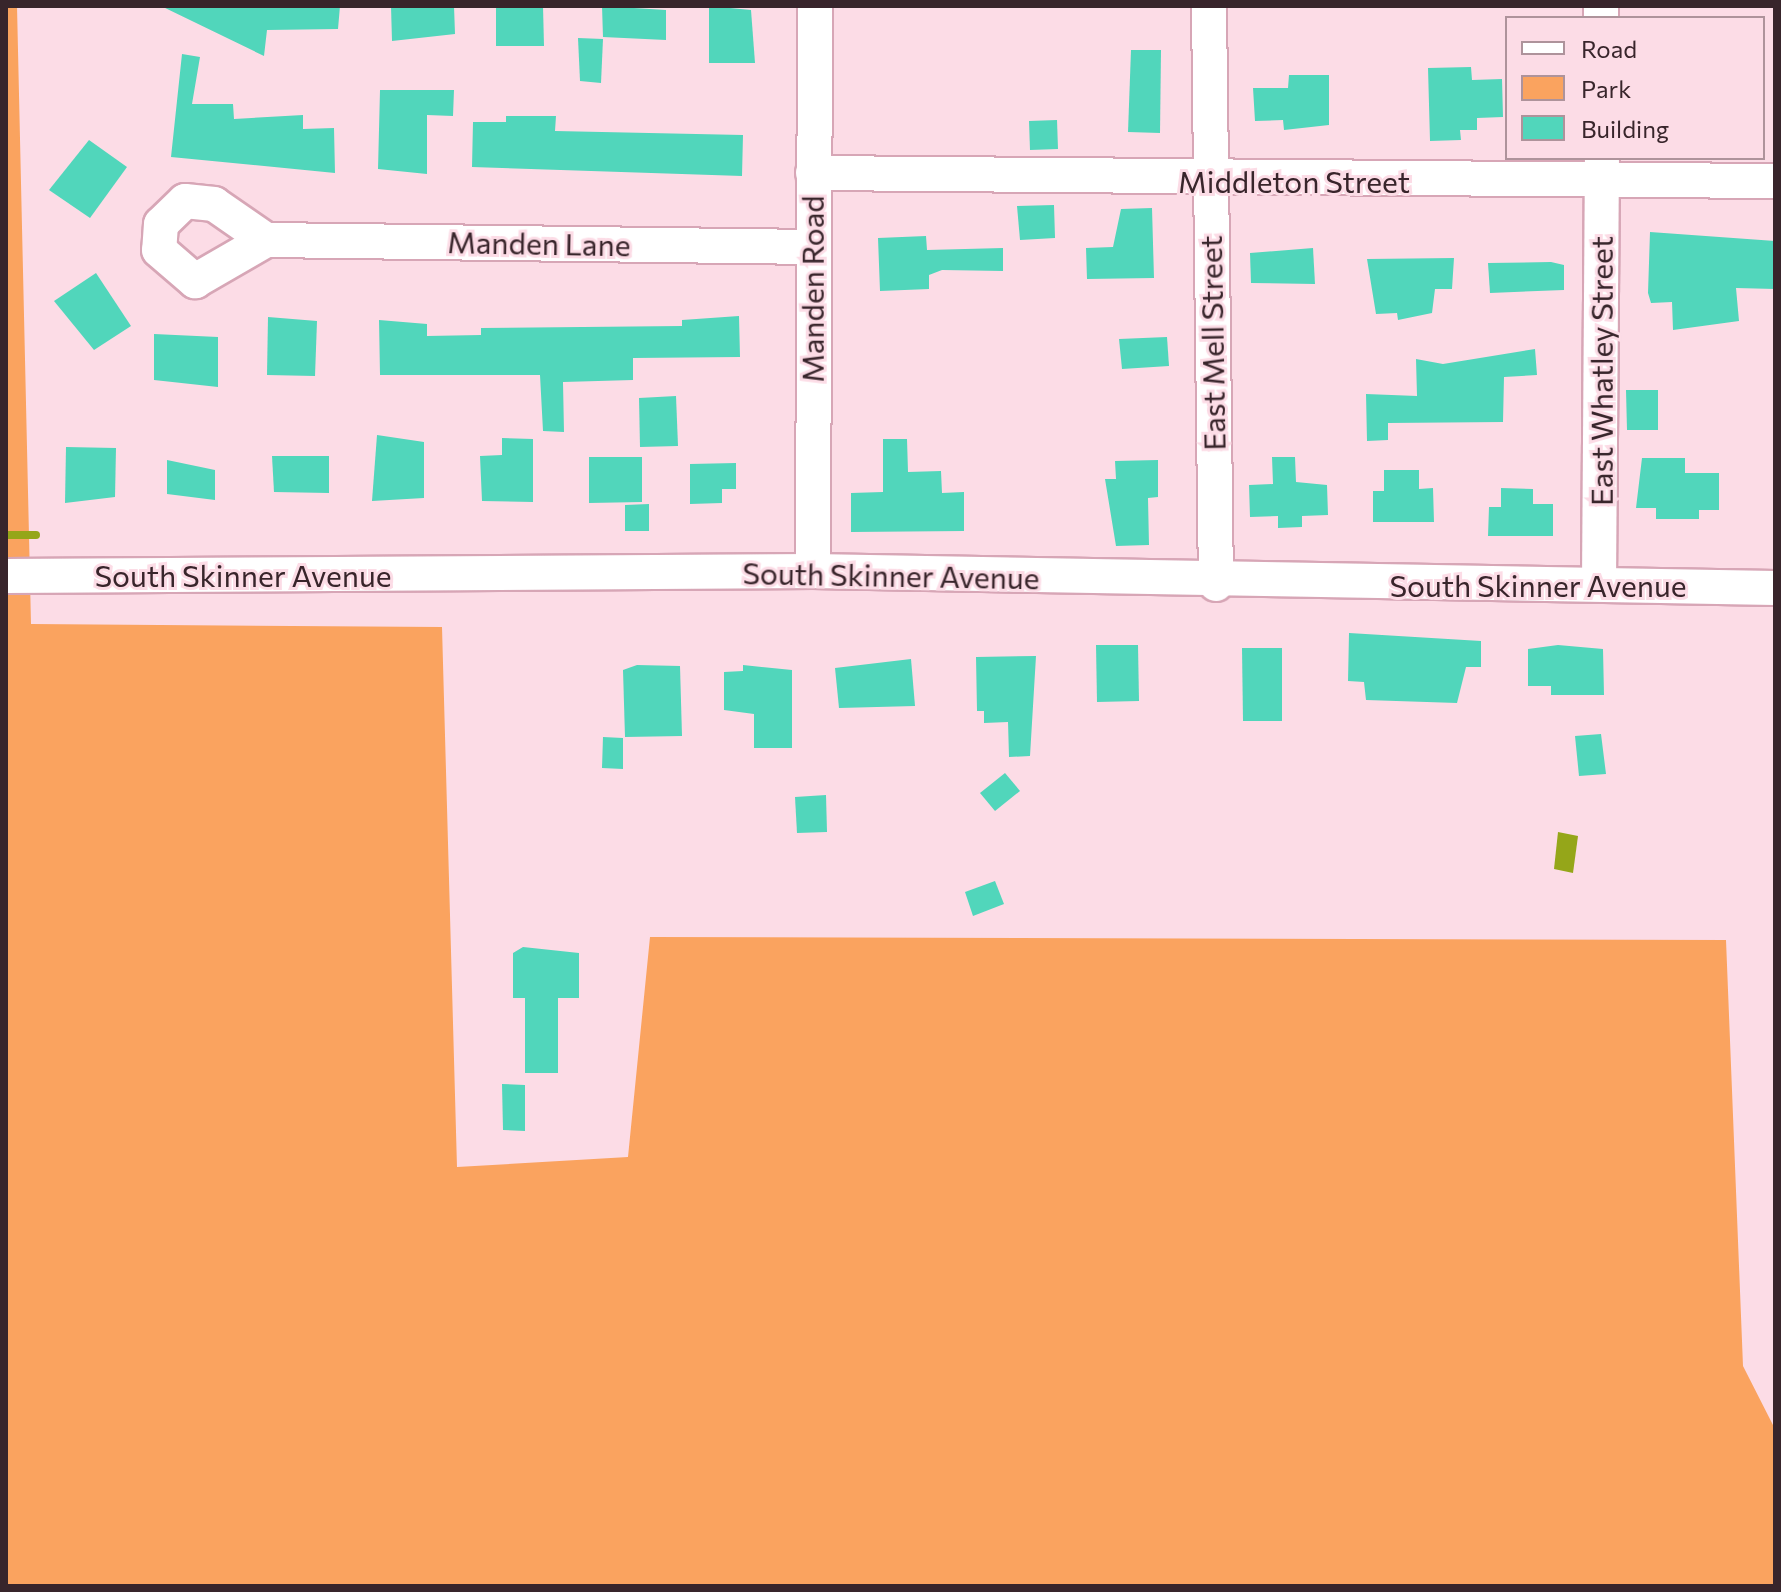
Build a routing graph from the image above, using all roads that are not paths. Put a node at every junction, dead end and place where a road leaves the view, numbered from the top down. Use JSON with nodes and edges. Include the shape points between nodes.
{"nodes":[{"id":1,"x":815,"y":6,"type":"edge"},
{"id":2,"x":1209,"y":6,"type":"edge"},
{"id":3,"x":1602,"y":170,"type":"edge"},
{"id":4,"x":813,"y":173,"type":"junction"},
{"id":5,"x":1209,"y":181,"type":"junction"},
{"id":6,"x":1775,"y":181,"type":"edge"},
{"id":7,"x":266,"y":240,"type":"dead end"},
{"id":8,"x":812,"y":247,"type":"junction"},
{"id":9,"x":813,"y":571,"type":"junction"},
{"id":10,"x":6,"y":576,"type":"edge"},
{"id":11,"x":1216,"y":584,"type":"junction"},
{"id":12,"x":1599,"y":584,"type":"junction"},
{"id":13,"x":1775,"y":588,"type":"edge"}],
"edges":[{"from":1,"to":4,"type":"street","name":"Manden Road"},
{"from":2,"to":5,"type":"street","name":"East Mell Street"},
{"from":3,"to":5,"type":"street","name":"Middleton Street"},
{"from":3,"to":6,"type":"street","name":"Middleton Street"},
{"from":3,"to":12,"type":"street","name":"East Whatley Street"},
{"from":4,"to":5,"type":"street","name":"Middleton Street"},
{"from":4,"to":8,"type":"street","name":"Manden Road"},
{"from":5,"to":11,"type":"street","name":"East Mell Street"},
{"from":7,"to":8,"type":"street","name":"Manden Lane"},
{"from":8,"to":9,"type":"street","name":"Manden Road"},
{"from":9,"to":10,"type":"street","name":"South Skinner Avenue"},
{"from":9,"to":11,"type":"street","name":"South Skinner Avenue"},
{"from":11,"to":12,"type":"street","name":"South Skinner Avenue"},
{"from":12,"to":13,"type":"street","name":"South Skinner Avenue"}]}
